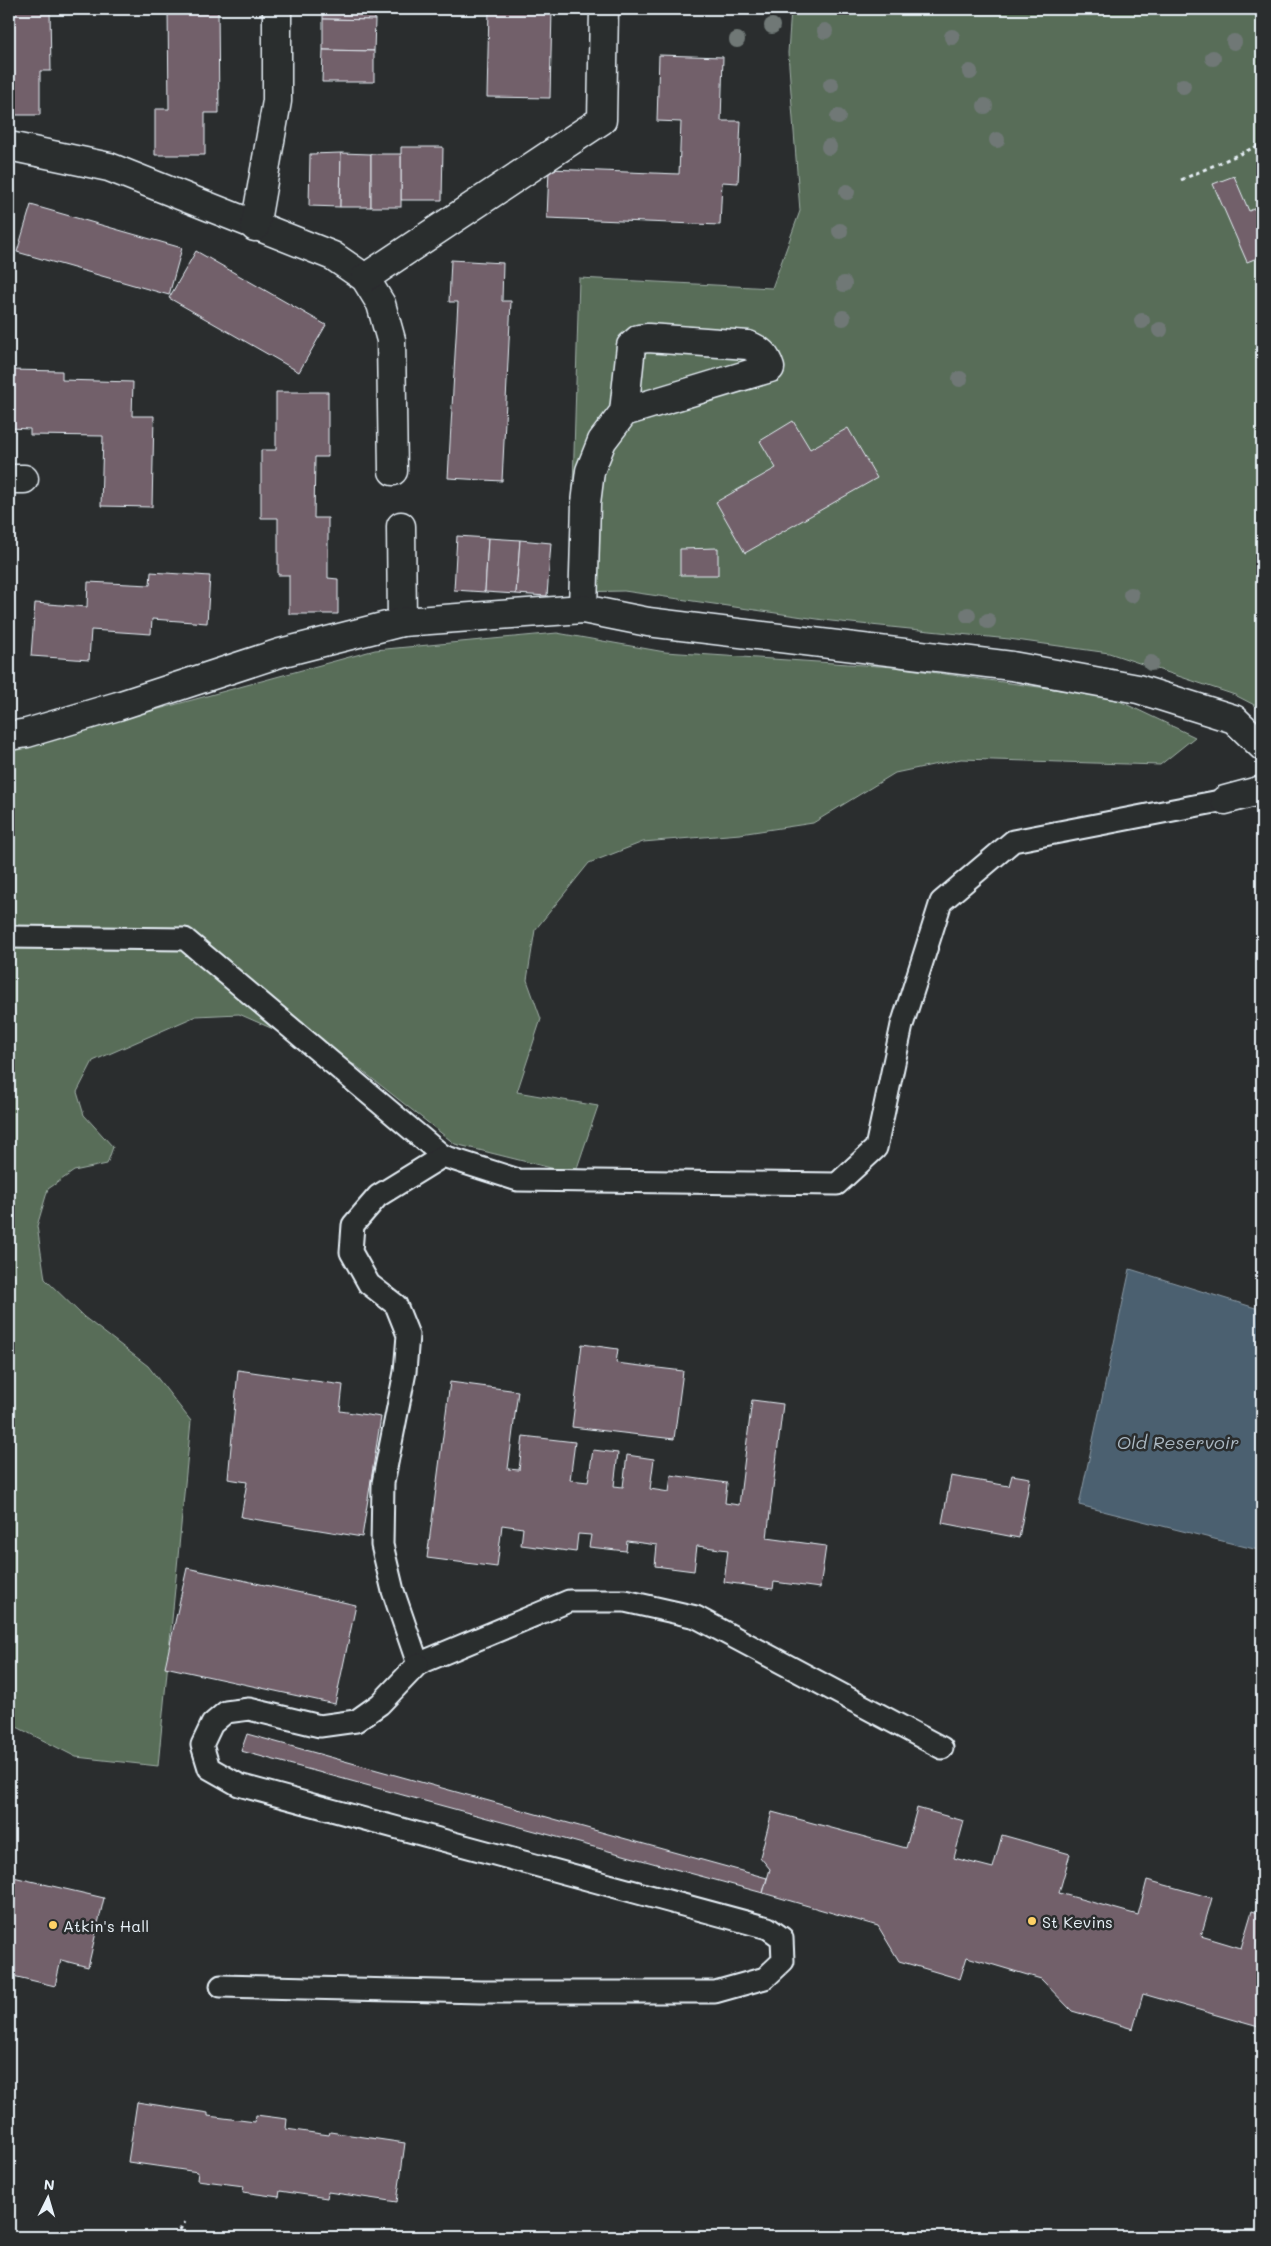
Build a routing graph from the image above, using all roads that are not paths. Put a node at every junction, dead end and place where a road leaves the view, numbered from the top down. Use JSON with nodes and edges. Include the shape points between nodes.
{"nodes":[{"id":1,"x":277,"y":9,"type":"edge"},
{"id":2,"x":604,"y":9,"type":"edge"},
{"id":3,"x":9,"y":146,"type":"edge"},
{"id":4,"x":255,"y":227,"type":"junction"},
{"id":5,"x":365,"y":278,"type":"junction"},
{"id":6,"x":624,"y":412,"type":"junction"},
{"id":7,"x":392,"y":470,"type":"dead end"},
{"id":8,"x":401,"y":526,"type":"dead end"},
{"id":9,"x":583,"y":609,"type":"junction"},
{"id":10,"x":402,"y":622,"type":"junction"},
{"id":11,"x":9,"y":736,"type":"edge"},
{"id":12,"x":1262,"y":746,"type":"edge"},
{"id":13,"x":1262,"y":790,"type":"edge"},
{"id":14,"x":1225,"y":800,"type":"joint"},
{"id":15,"x":9,"y":937,"type":"edge"},
{"id":16,"x":442,"y":1156,"type":"junction"},
{"id":17,"x":418,"y":1664,"type":"junction"},
{"id":18,"x":942,"y":1748,"type":"dead end"},
{"id":19,"x":221,"y":1986,"type":"dead end"}],
"edges":[{"from":1,"to":4,"type":"street","via":[[277,101]]},
{"from":2,"to":5,"type":"street","via":[[602,120]]},
{"from":3,"to":4,"type":"street","via":[[109,167]]},
{"from":4,"to":5,"type":"street","via":[[333,256]]},
{"from":5,"to":7,"type":"street","via":[[381,304],[391,340]]},
{"from":6,"to":6,"type":"street","via":[[629,357],[632,346],[639,339],[748,345],[758,349],[770,368]]},
{"from":6,"to":9,"type":"street","via":[[602,441],[590,471]]},
{"from":8,"to":10,"type":"street"},
{"from":9,"to":10,"type":"street"},
{"from":9,"to":12,"type":"street","via":[[648,622],[1012,666],[1138,689],[1234,719]]},
{"from":10,"to":11,"type":"street","via":[[280,653],[118,706]]},
{"from":13,"to":14,"type":"street"},
{"from":14,"to":16,"type":"lane","via":[[1013,841],[941,902],[902,1025],[876,1148],[837,1184],[518,1180]]},
{"from":15,"to":16,"type":"lane","via":[[185,939]]},
{"from":16,"to":17,"type":"lane","via":[[378,1196],[353,1225],[351,1252],[369,1284],[396,1306],[408,1335],[405,1372],[383,1483],[382,1545],[393,1591]]},
{"from":17,"to":18,"type":"lane","via":[[570,1601],[625,1601],[696,1616]]},
{"from":17,"to":19,"type":"lane","via":[[380,1704],[356,1721],[320,1726],[249,1709],[226,1712],[212,1724],[202,1745],[209,1768],[239,1785],[768,1928],[782,1938],[783,1961],[764,1978],[715,1992],[481,1992]]}]}
